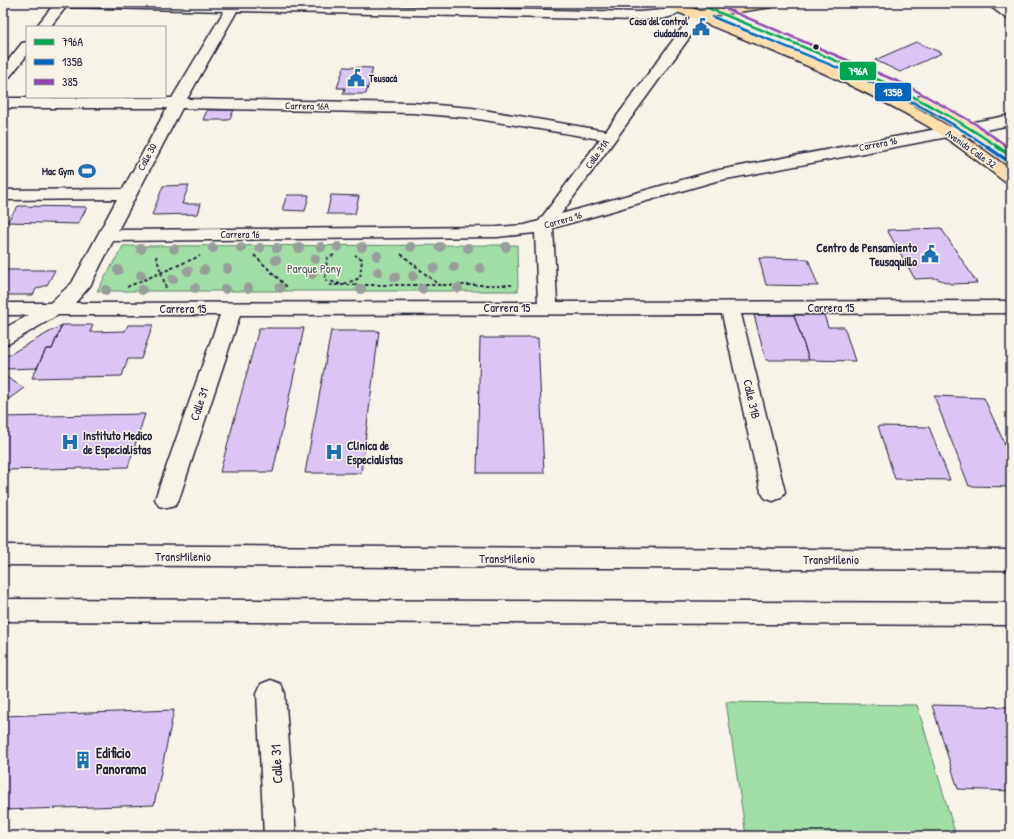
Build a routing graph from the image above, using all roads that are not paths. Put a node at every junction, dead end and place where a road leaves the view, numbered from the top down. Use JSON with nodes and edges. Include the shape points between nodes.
{"nodes":[{"id":1,"x":62,"y":3,"type":"edge"},
{"id":2,"x":772,"y":3,"type":"edge"},
{"id":3,"x":992,"y":3,"type":"edge"},
{"id":4,"x":234,"y":5,"type":"edge"},
{"id":5,"x":672,"y":5,"type":"edge"},
{"id":6,"x":421,"y":8,"type":"edge"},
{"id":7,"x":697,"y":9,"type":"edge"},
{"id":8,"x":715,"y":11,"type":"junction"},
{"id":9,"x":1011,"y":15,"type":"edge"},
{"id":10,"x":640,"y":16,"type":"junction"},
{"id":11,"x":43,"y":26,"type":"edge"},
{"id":12,"x":670,"y":34,"type":"junction"},
{"id":13,"x":26,"y":47,"type":"edge"},
{"id":14,"x":3,"y":76,"type":"edge"},
{"id":15,"x":3,"y":103,"type":"edge"},
{"id":16,"x":177,"y":103,"type":"junction"},
{"id":17,"x":1011,"y":120,"type":"edge"},
{"id":18,"x":971,"y":128,"type":"junction"},
{"id":19,"x":947,"y":132,"type":"junction"},
{"id":20,"x":609,"y":136,"type":"junction"},
{"id":21,"x":1011,"y":156,"type":"edge"},
{"id":22,"x":1011,"y":178,"type":"edge"},
{"id":23,"x":128,"y":194,"type":"junction"},
{"id":24,"x":3,"y":195,"type":"edge"},
{"id":25,"x":544,"y":226,"type":"junction"},
{"id":26,"x":105,"y":236,"type":"junction"},
{"id":27,"x":548,"y":307,"type":"junction"},
{"id":28,"x":730,"y":307,"type":"junction"},
{"id":29,"x":1011,"y":307,"type":"edge"},
{"id":30,"x":56,"y":308,"type":"junction"},
{"id":31,"x":232,"y":308,"type":"junction"},
{"id":32,"x":3,"y":309,"type":"edge"},
{"id":33,"x":3,"y":338,"type":"edge"},
{"id":34,"x":773,"y":492,"type":"dead end"},
{"id":35,"x":167,"y":499,"type":"dead end"},
{"id":36,"x":3,"y":555,"type":"edge"},
{"id":37,"x":1011,"y":560,"type":"edge"},
{"id":38,"x":3,"y":610,"type":"edge"},
{"id":39,"x":1011,"y":614,"type":"edge"},
{"id":40,"x":271,"y":693,"type":"dead end"},
{"id":41,"x":280,"y":836,"type":"edge"}],
"edges":[{"from":1,"to":4,"type":"street"},
{"from":1,"to":11,"type":"street"},
{"from":2,"to":8,"type":"main road"},
{"from":3,"to":9,"type":"street"},
{"from":4,"to":6,"type":"street"},
{"from":4,"to":16,"type":"street","name":"Calle 30"},
{"from":5,"to":7,"type":"main road","name":"Avenida Calle 32"},
{"from":5,"to":10,"type":"street","via":[[667,14]]},
{"from":6,"to":10,"type":"street"},
{"from":7,"to":8,"type":"main road"},
{"from":7,"to":12,"type":"street","name":"Calle 31A"},
{"from":7,"to":19,"type":"main road","name":"Avenida Calle 32","via":[[911,109]]},
{"from":8,"to":18,"type":"main road","name":"Avenida Calle 32","via":[[885,81]]},
{"from":10,"to":12,"type":"street"},
{"from":12,"to":20,"type":"street","name":"Calle 31A"},
{"from":13,"to":14,"type":"street"},
{"from":15,"to":16,"type":"street","name":"Carrera 16A"},
{"from":16,"to":20,"type":"street","name":"Carrera 16A","via":[[413,108],[472,113]]},
{"from":16,"to":23,"type":"street","name":"Calle 30"},
{"from":17,"to":18,"type":"street","name":"Carrera 16"},
{"from":18,"to":19,"type":"street","name":"Carrera 16"},
{"from":18,"to":21,"type":"main road","name":"Avenida Calle 32"},
{"from":19,"to":22,"type":"main road","name":"Avenida Calle 32"},
{"from":19,"to":25,"type":"street","name":"Carrera 16","via":[[714,176]]},
{"from":20,"to":25,"type":"street","name":"Calle 31A"},
{"from":23,"to":24,"type":"street"},
{"from":23,"to":26,"type":"street","name":"Calle 30"},
{"from":25,"to":26,"type":"street","name":"Carrera 16","via":[[497,232]]},
{"from":25,"to":27,"type":"street"},
{"from":26,"to":30,"type":"street","name":"Calle 30","via":[[80,286],[71,297]]},
{"from":27,"to":28,"type":"street","name":"Carrera 15"},
{"from":27,"to":31,"type":"street","name":"Carrera 15"},
{"from":28,"to":29,"type":"street","name":"Carrera 15"},
{"from":28,"to":34,"type":"street","name":"Calle 31B"},
{"from":30,"to":31,"type":"street","name":"Carrera 15"},
{"from":30,"to":32,"type":"street","name":"Carrera 15"},
{"from":30,"to":33,"type":"street","name":"Calle 30"},
{"from":31,"to":35,"type":"street","name":"Calle 31"},
{"from":36,"to":37,"type":"street","name":"TransMilenio"},
{"from":38,"to":39,"type":"street"},
{"from":40,"to":41,"type":"street","name":"Calle 31"}]}
